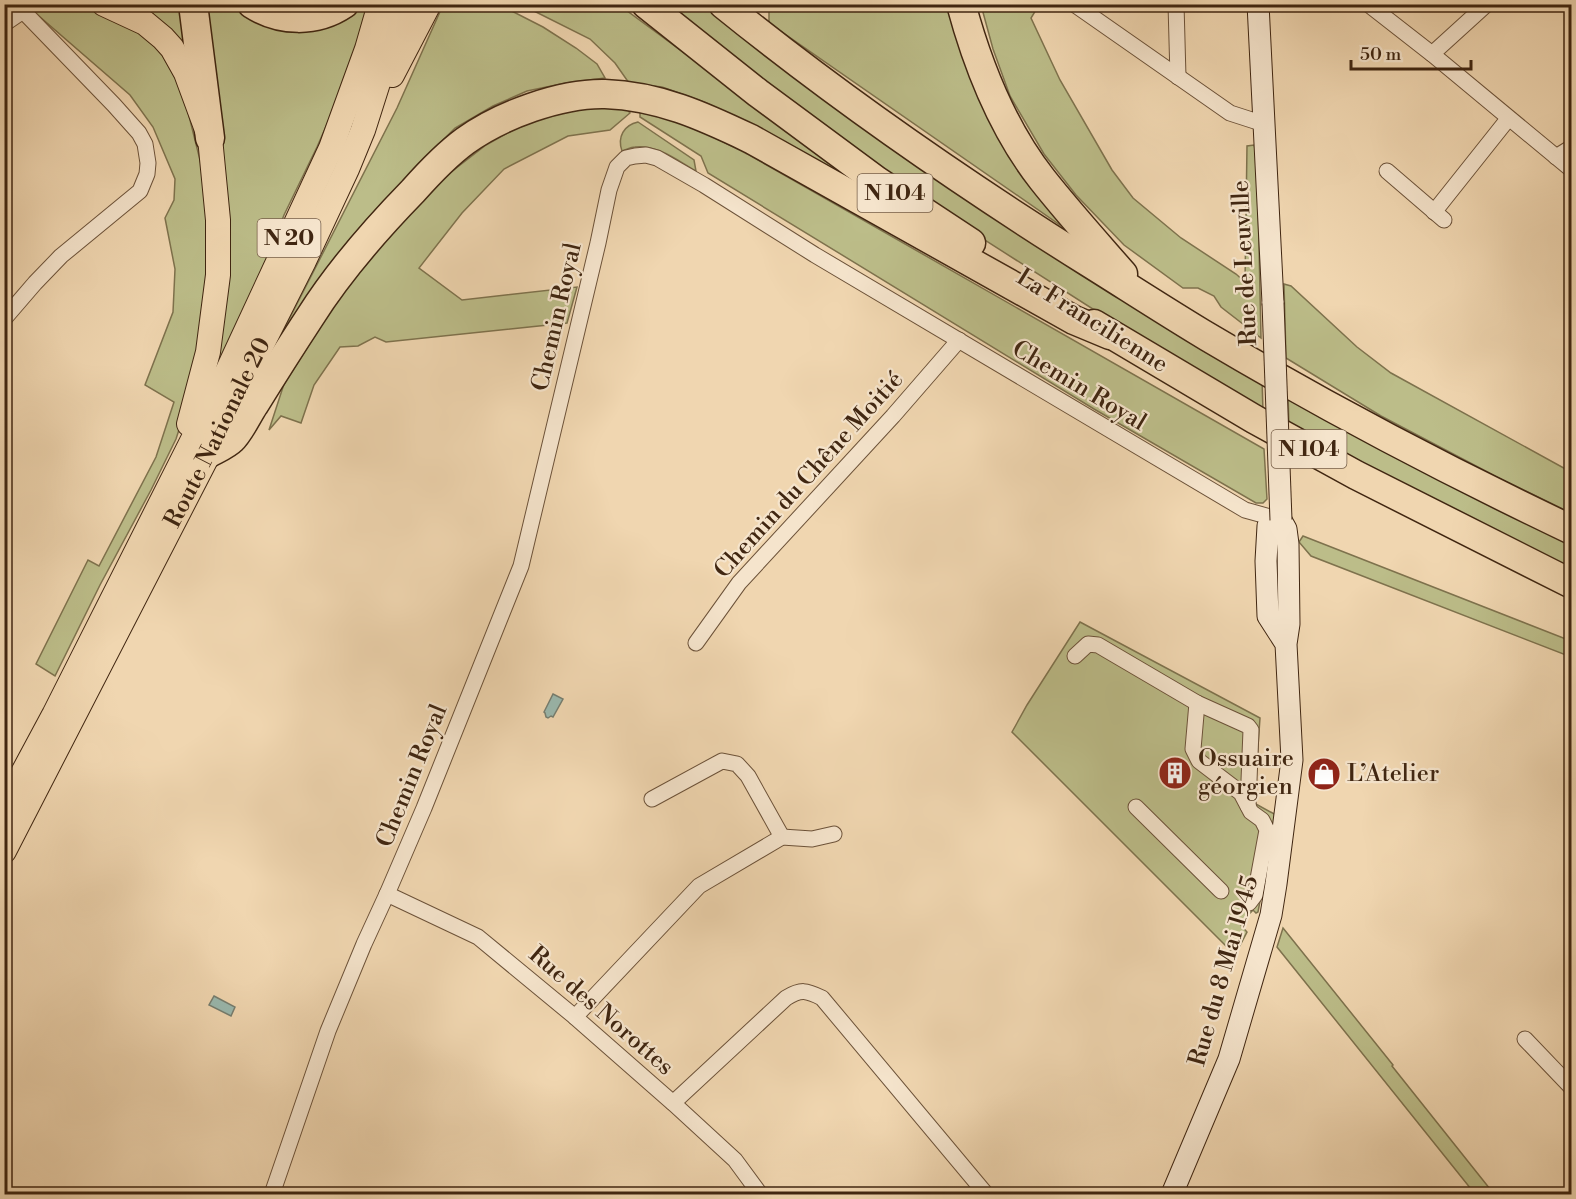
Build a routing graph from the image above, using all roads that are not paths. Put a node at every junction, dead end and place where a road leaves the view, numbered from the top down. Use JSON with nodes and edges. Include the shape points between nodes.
{"nodes":[{"id":1,"x":104,"y":4,"type":"edge"},
{"id":2,"x":193,"y":4,"type":"edge"},
{"id":3,"x":252,"y":4,"type":"edge"},
{"id":4,"x":344,"y":4,"type":"edge"},
{"id":5,"x":380,"y":4,"type":"edge"},
{"id":6,"x":403,"y":4,"type":"edge"},
{"id":7,"x":429,"y":4,"type":"edge"},
{"id":8,"x":646,"y":4,"type":"edge"},
{"id":9,"x":723,"y":4,"type":"edge"},
{"id":10,"x":961,"y":4,"type":"edge"},
{"id":11,"x":1074,"y":4,"type":"edge"},
{"id":12,"x":1176,"y":4,"type":"edge"},
{"id":13,"x":1258,"y":4,"type":"edge"},
{"id":14,"x":1368,"y":4,"type":"edge"},
{"id":15,"x":1487,"y":4,"type":"edge"},
{"id":16,"x":20,"y":8,"type":"edge"},
{"id":17,"x":4,"y":24,"type":"edge"},
{"id":18,"x":1432,"y":54,"type":"junction"},
{"id":19,"x":1178,"y":76,"type":"junction"},
{"id":20,"x":1508,"y":119,"type":"junction"},
{"id":21,"x":1264,"y":124,"type":"junction"},
{"id":22,"x":363,"y":130,"type":"junction"},
{"id":23,"x":210,"y":138,"type":"junction"},
{"id":24,"x":1572,"y":147,"type":"edge"},
{"id":25,"x":1556,"y":157,"type":"junction"},
{"id":26,"x":1572,"y":170,"type":"edge"},
{"id":27,"x":1386,"y":171,"type":"dead end"},
{"id":28,"x":1142,"y":296,"type":"junction"},
{"id":29,"x":4,"y":319,"type":"edge"},
{"id":30,"x":1110,"y":335,"type":"junction"},
{"id":31,"x":959,"y":340,"type":"junction"},
{"id":32,"x":209,"y":453,"type":"junction"},
{"id":33,"x":181,"y":465,"type":"junction"},
{"id":34,"x":1281,"y":520,"type":"junction"},
{"id":35,"x":1572,"y":530,"type":"edge"},
{"id":36,"x":1572,"y":584,"type":"edge"},
{"id":37,"x":696,"y":643,"type":"dead end"},
{"id":38,"x":1075,"y":656,"type":"dead end"},
{"id":39,"x":1197,"y":703,"type":"junction"},
{"id":40,"x":652,"y":799,"type":"dead end"},
{"id":41,"x":1248,"y":806,"type":"junction"},
{"id":42,"x":1136,"y":807,"type":"dead end"},
{"id":43,"x":4,"y":808,"type":"edge"},
{"id":44,"x":834,"y":834,"type":"dead end"},
{"id":45,"x":782,"y":837,"type":"junction"},
{"id":46,"x":4,"y":851,"type":"edge"},
{"id":47,"x":1221,"y":891,"type":"dead end"},
{"id":48,"x":387,"y":894,"type":"junction"},
{"id":49,"x":1250,"y":903,"type":"dead end"},
{"id":50,"x":575,"y":1017,"type":"junction"},
{"id":51,"x":1524,"y":1039,"type":"dead end"},
{"id":52,"x":1572,"y":1088,"type":"edge"},
{"id":53,"x":673,"y":1103,"type":"junction"},
{"id":54,"x":272,"y":1194,"type":"edge"},
{"id":55,"x":760,"y":1194,"type":"edge"},
{"id":56,"x":986,"y":1194,"type":"edge"},
{"id":57,"x":1172,"y":1194,"type":"edge"}],
"edges":[{"from":1,"to":23,"type":"main road","via":[[145,23],[172,48],[186,73]]},
{"from":2,"to":23,"type":"highway"},
{"from":3,"to":4,"type":"highway","via":[[265,12],[299,19],[319,16]]},
{"from":5,"to":33,"type":"main road","name":"Route Nationale 20","number":"N 20","via":[[331,148]]},
{"from":6,"to":22,"type":"main road","name":"Route Nationale 20","number":"N 20"},
{"from":7,"to":22,"type":"main road"},
{"from":8,"to":30,"type":"highway","name":"La Francilienne","number":"N 104","via":[[877,180]]},
{"from":9,"to":28,"type":"highway","name":"La Francilienne","number":"N 104","via":[[918,150]]},
{"from":10,"to":28,"type":"highway","via":[[980,67],[1010,131],[1041,178]]},
{"from":11,"to":19,"type":"street"},
{"from":12,"to":19,"type":"street"},
{"from":13,"to":21,"type":"street","name":"Rue de Leuville"},
{"from":14,"to":18,"type":"street"},
{"from":15,"to":18,"type":"street"},
{"from":16,"to":17,"type":"street"},
{"from":16,"to":29,"type":"street","via":[[139,133],[148,163],[140,191],[61,256]]},
{"from":18,"to":20,"type":"street"},
{"from":19,"to":21,"type":"street","via":[[1230,113]]},
{"from":20,"to":25,"type":"street"},
{"from":20,"to":27,"type":"street","via":[[1439,216]]},
{"from":21,"to":34,"type":"street","name":"Rue de Leuville","bridge":true},
{"from":22,"to":32,"type":"main road","name":"Route Nationale 20","number":"N 20","via":[[304,261]]},
{"from":23,"to":33,"type":"main road","via":[[218,239],[216,293],[208,352]]},
{"from":24,"to":25,"type":"street"},
{"from":25,"to":26,"type":"street"},
{"from":28,"to":35,"type":"highway","name":"La Francilienne","number":"N 104","via":[[1383,435]]},
{"from":30,"to":32,"type":"highway","via":[[1074,320],[716,122],[675,106],[631,96],[574,96],[531,108],[492,125],[466,140],[441,162],[378,228],[333,284],[232,439]]},
{"from":30,"to":36,"type":"highway","name":"La Francilienne","number":"N 104","via":[[1356,475]]},
{"from":31,"to":34,"type":"street","name":"Chemin Royal","via":[[1245,510]]},
{"from":31,"to":37,"type":"street","name":"Chemin du Chêne Moitié","via":[[739,583]]},
{"from":31,"to":48,"type":"street","name":"Chemin Royal","via":[[657,158],[634,156],[621,162],[609,190],[521,566]]},
{"from":32,"to":46,"type":"main road","name":"Route Nationale 20","number":"N 20"},
{"from":33,"to":43,"type":"main road","name":"Route Nationale 20","number":"N 20"},
{"from":34,"to":57,"type":"street","name":"Rue du 8 Mai 1945","via":[[1288,544],[1286,644],[1292,760],[1271,915],[1229,1059]]},
{"from":38,"to":39,"type":"street","via":[[1088,644],[1098,645]]},
{"from":39,"to":41,"type":"street","via":[[1193,749],[1198,761],[1241,793]]},
{"from":39,"to":41,"type":"street","via":[[1251,730]]},
{"from":40,"to":45,"type":"street","via":[[722,761],[737,764],[748,776]]},
{"from":41,"to":49,"type":"street","via":[[1267,830],[1255,895]]},
{"from":42,"to":47,"type":"street"},
{"from":44,"to":45,"type":"street","via":[[812,839]]},
{"from":45,"to":50,"type":"street","via":[[699,886]]},
{"from":48,"to":50,"type":"street","name":"Rue des Norottes","via":[[478,937]]},
{"from":48,"to":54,"type":"street","name":"Chemin Royal","via":[[328,1031]]},
{"from":50,"to":53,"type":"street","name":"Rue des Norottes"},
{"from":51,"to":52,"type":"street"},
{"from":53,"to":55,"type":"street","name":"Rue des Norottes","via":[[735,1161]]},
{"from":53,"to":56,"type":"street","via":[[786,998],[798,991],[810,992],[822,998]]}]}
